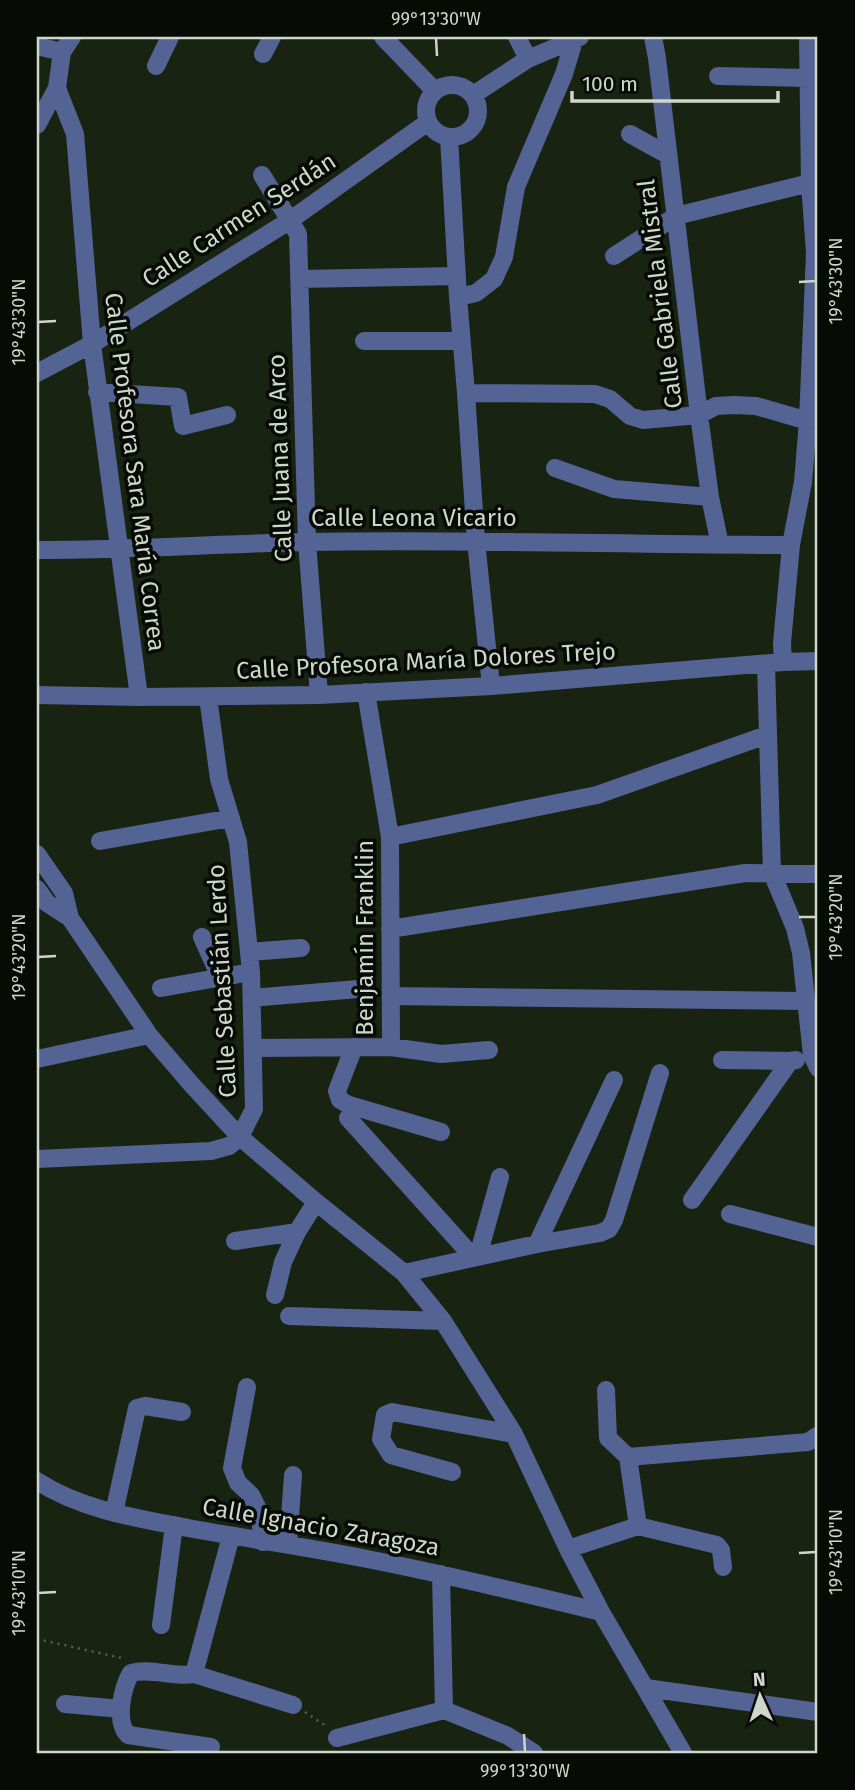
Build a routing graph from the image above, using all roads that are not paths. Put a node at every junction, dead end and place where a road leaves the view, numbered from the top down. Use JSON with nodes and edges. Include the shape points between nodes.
{"nodes":[{"id":1,"x":170,"y":37,"type":"edge"},
{"id":2,"x":272,"y":37,"type":"edge"},
{"id":3,"x":383,"y":37,"type":"edge"},
{"id":4,"x":517,"y":37,"type":"edge"},
{"id":5,"x":653,"y":37,"type":"edge"},
{"id":6,"x":808,"y":37,"type":"edge"},
{"id":7,"x":577,"y":38,"type":"edge"},
{"id":8,"x":67,"y":45,"type":"edge"},
{"id":9,"x":37,"y":46,"type":"edge"},
{"id":10,"x":263,"y":54,"type":"dead end"},
{"id":11,"x":528,"y":59,"type":"junction"},
{"id":12,"x":156,"y":66,"type":"dead end"},
{"id":13,"x":718,"y":76,"type":"dead end"},
{"id":14,"x":809,"y":78,"type":"junction"},
{"id":15,"x":57,"y":88,"type":"junction"},
{"id":16,"x":435,"y":91,"type":"junction"},
{"id":17,"x":473,"y":95,"type":"junction"},
{"id":18,"x":428,"y":122,"type":"junction"},
{"id":19,"x":37,"y":125,"type":"edge"},
{"id":20,"x":630,"y":134,"type":"dead end"},
{"id":21,"x":449,"y":136,"type":"junction"},
{"id":22,"x":668,"y":155,"type":"junction"},
{"id":23,"x":262,"y":175,"type":"dead end"},
{"id":24,"x":810,"y":183,"type":"junction"},
{"id":25,"x":676,"y":216,"type":"junction"},
{"id":26,"x":289,"y":221,"type":"junction"},
{"id":27,"x":817,"y":251,"type":"edge"},
{"id":28,"x":614,"y":256,"type":"dead end"},
{"id":29,"x":457,"y":276,"type":"junction"},
{"id":30,"x":299,"y":279,"type":"junction"},
{"id":31,"x":458,"y":297,"type":"junction"},
{"id":32,"x":364,"y":341,"type":"dead end"},
{"id":33,"x":461,"y":341,"type":"junction"},
{"id":34,"x":92,"y":344,"type":"junction"},
{"id":35,"x":37,"y":373,"type":"edge"},
{"id":36,"x":97,"y":392,"type":"junction"},
{"id":37,"x":466,"y":393,"type":"junction"},
{"id":38,"x":227,"y":415,"type":"dead end"},
{"id":39,"x":699,"y":415,"type":"junction"},
{"id":40,"x":813,"y":421,"type":"edge"},
{"id":41,"x":555,"y":468,"type":"dead end"},
{"id":42,"x":811,"y":484,"type":"edge"},
{"id":43,"x":710,"y":497,"type":"junction"},
{"id":44,"x":476,"y":541,"type":"junction"},
{"id":45,"x":307,"y":542,"type":"junction"},
{"id":46,"x":720,"y":545,"type":"junction"},
{"id":47,"x":791,"y":545,"type":"junction"},
{"id":48,"x":37,"y":550,"type":"edge"},
{"id":49,"x":119,"y":550,"type":"junction"},
{"id":50,"x":818,"y":661,"type":"edge"},
{"id":51,"x":774,"y":663,"type":"junction"},
{"id":52,"x":491,"y":686,"type":"junction"},
{"id":53,"x":366,"y":692,"type":"junction"},
{"id":54,"x":37,"y":695,"type":"edge"},
{"id":55,"x":319,"y":695,"type":"junction"},
{"id":56,"x":139,"y":697,"type":"junction"},
{"id":57,"x":208,"y":697,"type":"junction"},
{"id":58,"x":767,"y":735,"type":"junction"},
{"id":59,"x":231,"y":818,"type":"junction"},
{"id":60,"x":390,"y":837,"type":"junction"},
{"id":61,"x":100,"y":841,"type":"dead end"},
{"id":62,"x":37,"y":854,"type":"edge"},
{"id":63,"x":772,"y":873,"type":"junction"},
{"id":64,"x":818,"y":874,"type":"edge"},
{"id":65,"x":64,"y":893,"type":"junction"},
{"id":66,"x":40,"y":900,"type":"edge"},
{"id":67,"x":70,"y":918,"type":"junction"},
{"id":68,"x":390,"y":929,"type":"junction"},
{"id":69,"x":202,"y":937,"type":"dead end"},
{"id":70,"x":301,"y":948,"type":"dead end"},
{"id":71,"x":249,"y":952,"type":"junction"},
{"id":72,"x":251,"y":972,"type":"junction"},
{"id":73,"x":220,"y":977,"type":"junction"},
{"id":74,"x":160,"y":988,"type":"dead end"},
{"id":75,"x":358,"y":989,"type":"dead end"},
{"id":76,"x":391,"y":996,"type":"junction"},
{"id":77,"x":252,"y":998,"type":"junction"},
{"id":78,"x":806,"y":1001,"type":"junction"},
{"id":79,"x":149,"y":1035,"type":"junction"},
{"id":80,"x":354,"y":1047,"type":"junction"},
{"id":81,"x":391,"y":1047,"type":"junction"},
{"id":82,"x":253,"y":1048,"type":"junction"},
{"id":83,"x":489,"y":1050,"type":"dead end"},
{"id":84,"x":37,"y":1059,"type":"edge"},
{"id":85,"x":722,"y":1060,"type":"dead end"},
{"id":86,"x":790,"y":1061,"type":"junction"},
{"id":87,"x":815,"y":1061,"type":"edge"},
{"id":88,"x":660,"y":1073,"type":"dead end"},
{"id":89,"x":614,"y":1080,"type":"dead end"},
{"id":90,"x":348,"y":1118,"type":"dead end"},
{"id":91,"x":441,"y":1132,"type":"dead end"},
{"id":92,"x":240,"y":1137,"type":"junction"},
{"id":93,"x":37,"y":1159,"type":"edge"},
{"id":94,"x":500,"y":1177,"type":"dead end"},
{"id":95,"x":692,"y":1200,"type":"dead end"},
{"id":96,"x":316,"y":1202,"type":"junction"},
{"id":97,"x":730,"y":1214,"type":"dead end"},
{"id":98,"x":297,"y":1233,"type":"junction"},
{"id":99,"x":818,"y":1237,"type":"edge"},
{"id":100,"x":235,"y":1241,"type":"dead end"},
{"id":101,"x":537,"y":1244,"type":"junction"},
{"id":102,"x":475,"y":1257,"type":"junction"},
{"id":103,"x":404,"y":1273,"type":"junction"},
{"id":104,"x":275,"y":1295,"type":"dead end"},
{"id":105,"x":289,"y":1316,"type":"dead end"},
{"id":106,"x":443,"y":1321,"type":"junction"},
{"id":107,"x":247,"y":1387,"type":"dead end"},
{"id":108,"x":606,"y":1390,"type":"dead end"},
{"id":109,"x":182,"y":1412,"type":"dead end"},
{"id":110,"x":514,"y":1434,"type":"junction"},
{"id":111,"x":818,"y":1436,"type":"edge"},
{"id":112,"x":628,"y":1457,"type":"junction"},
{"id":113,"x":452,"y":1472,"type":"dead end"},
{"id":114,"x":293,"y":1475,"type":"dead end"},
{"id":115,"x":37,"y":1481,"type":"edge"},
{"id":116,"x":114,"y":1513,"type":"junction"},
{"id":117,"x":174,"y":1525,"type":"junction"},
{"id":118,"x":638,"y":1526,"type":"junction"},
{"id":119,"x":231,"y":1535,"type":"junction"},
{"id":120,"x":263,"y":1542,"type":"junction"},
{"id":121,"x":288,"y":1545,"type":"junction"},
{"id":122,"x":568,"y":1549,"type":"junction"},
{"id":123,"x":723,"y":1567,"type":"dead end"},
{"id":124,"x":441,"y":1574,"type":"junction"},
{"id":125,"x":601,"y":1612,"type":"junction"},
{"id":126,"x":161,"y":1625,"type":"dead end"},
{"id":127,"x":194,"y":1674,"type":"junction"},
{"id":128,"x":646,"y":1688,"type":"junction"},
{"id":129,"x":65,"y":1704,"type":"dead end"},
{"id":130,"x":293,"y":1705,"type":"road end"},
{"id":131,"x":121,"y":1709,"type":"junction"},
{"id":132,"x":444,"y":1710,"type":"junction"},
{"id":133,"x":818,"y":1712,"type":"edge"},
{"id":134,"x":337,"y":1738,"type":"road end"},
{"id":135,"x":211,"y":1747,"type":"dead end"},
{"id":136,"x":534,"y":1753,"type":"edge"},
{"id":137,"x":683,"y":1753,"type":"edge"}],
"edges":[{"from":1,"to":12,"type":"street"},
{"from":2,"to":10,"type":"street"},
{"from":3,"to":16,"type":"street"},
{"from":4,"to":11,"type":"street"},
{"from":5,"to":22,"type":"street","name":"Calle Gabriela Mistral"},
{"from":6,"to":14,"type":"street"},
{"from":7,"to":11,"type":"street"},
{"from":7,"to":31,"type":"street","via":[[516,187],[504,257],[494,279],[477,293]]},
{"from":8,"to":9,"type":"street"},
{"from":8,"to":15,"type":"street"},
{"from":11,"to":17,"type":"street"},
{"from":13,"to":14,"type":"street"},
{"from":14,"to":24,"type":"street"},
{"from":15,"to":19,"type":"street"},
{"from":15,"to":34,"type":"street","name":"Calle Profesora Sara María Correa","via":[[75,134]]},
{"from":16,"to":17,"type":"street","via":[[459,85]]},
{"from":16,"to":18,"type":"street","via":[[426,106]]},
{"from":17,"to":21,"type":"street","via":[[478,111],[472,127]]},
{"from":18,"to":21,"type":"street"},
{"from":18,"to":26,"type":"street","name":"Calle Carmen Serdán"},
{"from":20,"to":22,"type":"street"},
{"from":21,"to":29,"type":"street"},
{"from":22,"to":25,"type":"street","name":"Calle Gabriela Mistral"},
{"from":23,"to":26,"type":"street","name":"Calle Juana de Arco"},
{"from":24,"to":25,"type":"street"},
{"from":24,"to":27,"type":"street"},
{"from":25,"to":28,"type":"street"},
{"from":25,"to":39,"type":"street","name":"Calle Gabriela Mistral"},
{"from":26,"to":30,"type":"street","name":"Calle Juana de Arco","via":[[298,234]]},
{"from":26,"to":34,"type":"street","name":"Calle Carmen Serdán"},
{"from":27,"to":40,"type":"street"},
{"from":29,"to":30,"type":"street"},
{"from":29,"to":31,"type":"street"},
{"from":30,"to":45,"type":"street","name":"Calle Juana de Arco"},
{"from":31,"to":33,"type":"street"},
{"from":32,"to":33,"type":"street"},
{"from":33,"to":37,"type":"street"},
{"from":34,"to":35,"type":"street","name":"Calle Carmen Serdán"},
{"from":34,"to":36,"type":"street","name":"Calle Profesora Sara María Correa"},
{"from":36,"to":38,"type":"street","via":[[178,397],[183,426]]},
{"from":36,"to":49,"type":"street","name":"Calle Profesora Sara María Correa"},
{"from":37,"to":39,"type":"street","via":[[596,394],[643,420]]},
{"from":37,"to":44,"type":"street"},
{"from":39,"to":40,"type":"street","via":[[734,404]]},
{"from":39,"to":43,"type":"street","name":"Calle Gabriela Mistral"},
{"from":40,"to":42,"type":"street"},
{"from":41,"to":43,"type":"street","via":[[614,489]]},
{"from":42,"to":47,"type":"street"},
{"from":43,"to":46,"type":"street","name":"Calle Gabriela Mistral"},
{"from":44,"to":45,"type":"street","name":"Calle Leona Vicario"},
{"from":44,"to":46,"type":"street","name":"Calle Leona Vicario"},
{"from":44,"to":52,"type":"street"},
{"from":45,"to":49,"type":"street","name":"Calle Leona Vicario"},
{"from":45,"to":55,"type":"street","name":"Calle Juana de Arco"},
{"from":46,"to":47,"type":"street","name":"Calle Leona Vicario"},
{"from":47,"to":51,"type":"street","via":[[782,643]]},
{"from":48,"to":49,"type":"street","name":"Calle Leona Vicario"},
{"from":49,"to":56,"type":"street","name":"Calle Profesora Sara María Correa"},
{"from":50,"to":51,"type":"street","name":"Calle Profesora María Dolores Trejo"},
{"from":51,"to":52,"type":"street","name":"Calle Profesora María Dolores Trejo"},
{"from":51,"to":58,"type":"street"},
{"from":52,"to":53,"type":"street","name":"Calle Profesora María Dolores Trejo"},
{"from":53,"to":55,"type":"street","name":"Calle Profesora María Dolores Trejo"},
{"from":53,"to":60,"type":"street","name":"Benjamín Franklin"},
{"from":54,"to":56,"type":"street","name":"Calle Profesora María Dolores Trejo"},
{"from":55,"to":57,"type":"street","name":"Calle Profesora María Dolores Trejo"},
{"from":56,"to":57,"type":"street","name":"Calle Profesora María Dolores Trejo"},
{"from":57,"to":59,"type":"street","name":"Calle Sebastián Lerdo","via":[[219,779]]},
{"from":58,"to":60,"type":"street","via":[[597,794]]},
{"from":58,"to":63,"type":"street"},
{"from":59,"to":61,"type":"street"},
{"from":59,"to":71,"type":"street","name":"Calle Sebastián Lerdo","via":[[238,842]]},
{"from":60,"to":68,"type":"street","name":"Benjamín Franklin"},
{"from":62,"to":65,"type":"street"},
{"from":63,"to":64,"type":"street"},
{"from":63,"to":68,"type":"street","via":[[745,873]]},
{"from":63,"to":78,"type":"street","via":[[795,928]]},
{"from":65,"to":66,"type":"street"},
{"from":65,"to":67,"type":"street"},
{"from":66,"to":67,"type":"street"},
{"from":67,"to":79,"type":"street"},
{"from":68,"to":76,"type":"street","name":"Benjamín Franklin"},
{"from":69,"to":73,"type":"street"},
{"from":70,"to":71,"type":"street"},
{"from":71,"to":72,"type":"street","name":"Calle Sebastián Lerdo"},
{"from":72,"to":73,"type":"street"},
{"from":72,"to":77,"type":"street","name":"Calle Sebastián Lerdo"},
{"from":73,"to":74,"type":"street"},
{"from":75,"to":77,"type":"street"},
{"from":76,"to":78,"type":"street"},
{"from":76,"to":81,"type":"street","name":"Benjamín Franklin"},
{"from":77,"to":82,"type":"street","name":"Calle Sebastián Lerdo"},
{"from":78,"to":87,"type":"street"},
{"from":79,"to":84,"type":"street"},
{"from":79,"to":92,"type":"street"},
{"from":80,"to":81,"type":"street","name":"Benjamín Franklin"},
{"from":80,"to":82,"type":"street","name":"Benjamín Franklin"},
{"from":80,"to":91,"type":"street","via":[[337,1091],[340,1100]]},
{"from":81,"to":83,"type":"street","via":[[441,1054]]},
{"from":82,"to":92,"type":"street","name":"Calle Sebastián Lerdo","via":[[254,1109]]},
{"from":85,"to":86,"type":"street"},
{"from":86,"to":87,"type":"street"},
{"from":86,"to":95,"type":"street"},
{"from":88,"to":101,"type":"street","via":[[609,1229]]},
{"from":89,"to":101,"type":"street"},
{"from":90,"to":102,"type":"street"},
{"from":92,"to":93,"type":"street","via":[[211,1151]]},
{"from":92,"to":96,"type":"street"},
{"from":94,"to":102,"type":"street"},
{"from":96,"to":98,"type":"street"},
{"from":96,"to":103,"type":"street"},
{"from":97,"to":99,"type":"street"},
{"from":98,"to":100,"type":"street"},
{"from":98,"to":104,"type":"street","via":[[282,1262]]},
{"from":101,"to":102,"type":"street"},
{"from":102,"to":103,"type":"street"},
{"from":103,"to":106,"type":"street"},
{"from":105,"to":106,"type":"street"},
{"from":106,"to":110,"type":"street"},
{"from":107,"to":120,"type":"street","via":[[232,1468],[259,1511]]},
{"from":108,"to":112,"type":"street","via":[[608,1438]]},
{"from":109,"to":116,"type":"street","via":[[137,1408]]},
{"from":110,"to":113,"type":"street","via":[[392,1412],[384,1415],[381,1439],[391,1455]]},
{"from":110,"to":122,"type":"street"},
{"from":111,"to":112,"type":"street","via":[[808,1442]]},
{"from":112,"to":118,"type":"street"},
{"from":114,"to":121,"type":"street"},
{"from":115,"to":116,"type":"street","name":"Calle Ignacio Zaragoza","via":[[72,1500]]},
{"from":116,"to":117,"type":"street","name":"Calle Ignacio Zaragoza"},
{"from":117,"to":119,"type":"street","name":"Calle Ignacio Zaragoza"},
{"from":117,"to":126,"type":"street"},
{"from":118,"to":122,"type":"street"},
{"from":118,"to":123,"type":"street","via":[[717,1545]]},
{"from":119,"to":120,"type":"street","name":"Calle Ignacio Zaragoza"},
{"from":119,"to":127,"type":"street"},
{"from":120,"to":121,"type":"street","name":"Calle Ignacio Zaragoza"},
{"from":121,"to":124,"type":"street","name":"Calle Ignacio Zaragoza"},
{"from":122,"to":125,"type":"street"},
{"from":124,"to":125,"type":"street","name":"Calle Ignacio Zaragoza"},
{"from":124,"to":132,"type":"street"},
{"from":125,"to":128,"type":"street"},
{"from":127,"to":130,"type":"street"},
{"from":127,"to":131,"type":"street","via":[[139,1671],[129,1666]]},
{"from":128,"to":133,"type":"street"},
{"from":128,"to":137,"type":"street"},
{"from":129,"to":131,"type":"street"},
{"from":131,"to":135,"type":"street","via":[[123,1731],[128,1735]]},
{"from":132,"to":134,"type":"street"},
{"from":132,"to":136,"type":"street","via":[[508,1735]]}]}
